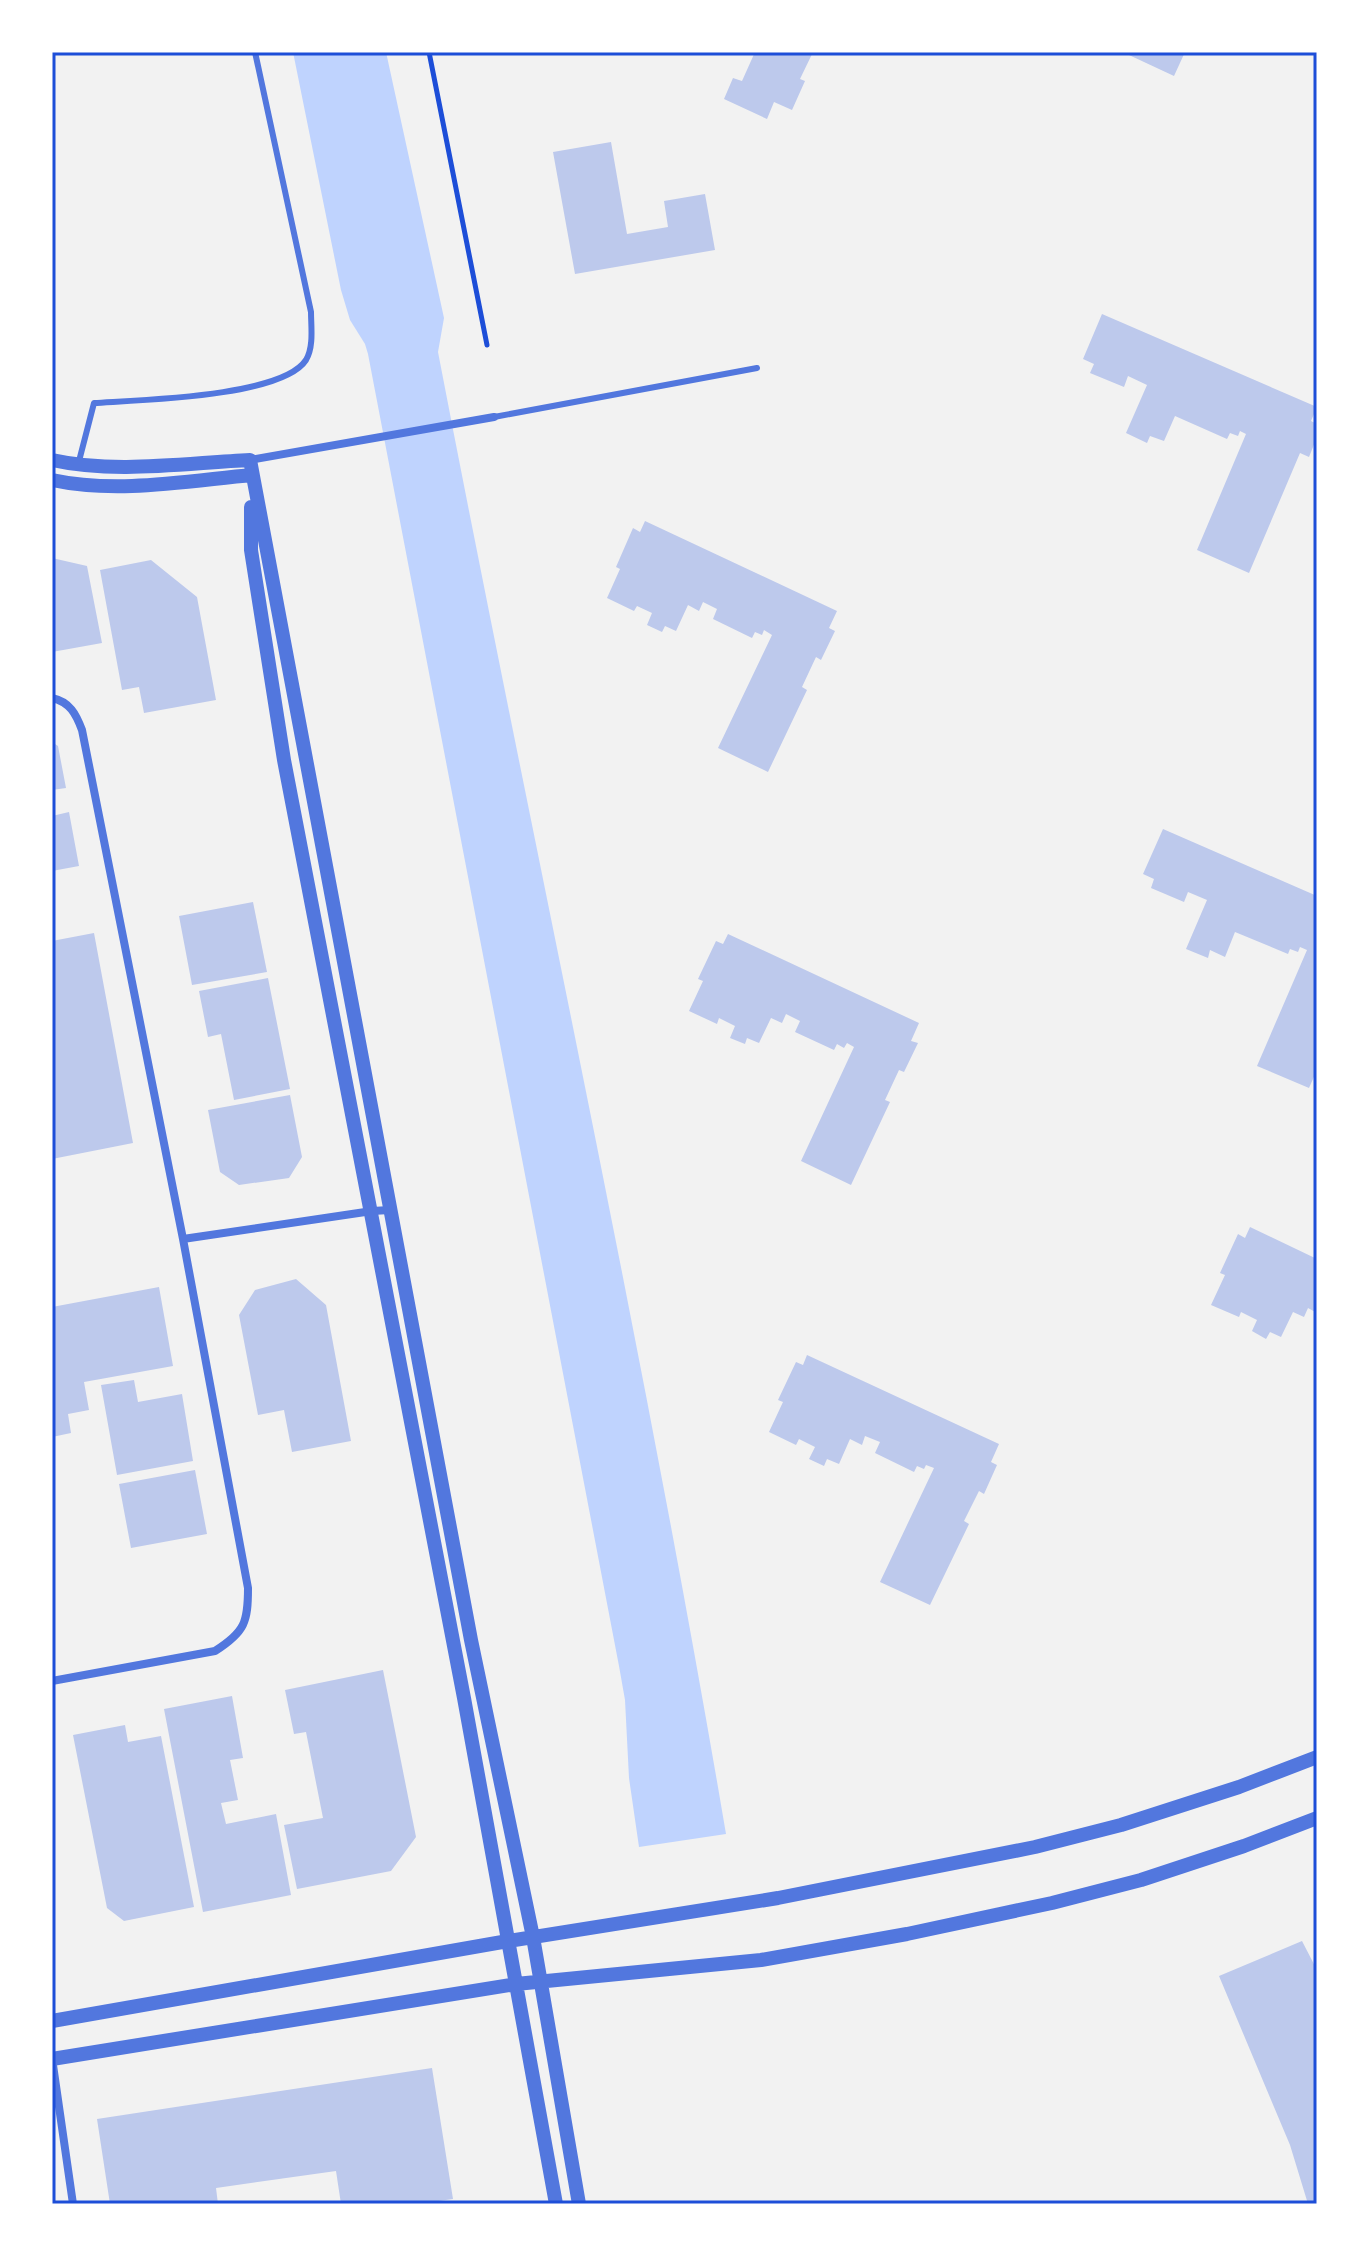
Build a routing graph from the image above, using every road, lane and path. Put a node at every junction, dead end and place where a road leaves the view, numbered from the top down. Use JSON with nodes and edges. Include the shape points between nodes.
{"nodes":[{"id":1,"x":255,"y":52,"type":"edge"},
{"id":2,"x":429,"y":52,"type":"edge"},
{"id":3,"x":487,"y":345,"type":"dead end"},
{"id":4,"x":757,"y":368,"type":"dead end"},
{"id":5,"x":494,"y":417,"type":"joint"},
{"id":6,"x":52,"y":460,"type":"edge"},
{"id":7,"x":77,"y":466,"type":"junction"},
{"id":8,"x":251,"y":467,"type":"junction"},
{"id":9,"x":52,"y":480,"type":"edge"},
{"id":10,"x":52,"y":698,"type":"edge"},
{"id":11,"x":390,"y":1210,"type":"junction"},
{"id":12,"x":372,"y":1211,"type":"junction"},
{"id":13,"x":183,"y":1239,"type":"junction"},
{"id":14,"x":52,"y":1681,"type":"edge"},
{"id":15,"x":1317,"y":1757,"type":"edge"},
{"id":16,"x":1317,"y":1818,"type":"edge"},
{"id":17,"x":533,"y":1937,"type":"junction"},
{"id":18,"x":508,"y":1941,"type":"junction"},
{"id":19,"x":540,"y":1981,"type":"junction"},
{"id":20,"x":516,"y":1984,"type":"junction"},
{"id":21,"x":52,"y":2021,"type":"edge"},
{"id":22,"x":52,"y":2058,"type":"edge"},
{"id":23,"x":73,"y":2204,"type":"edge"},
{"id":24,"x":556,"y":2204,"type":"edge"},
{"id":25,"x":579,"y":2204,"type":"edge"}],
"edges":[{"from":1,"to":7,"type":"lane","via":[[311,312],[308,357],[297,371],[274,382],[180,398],[94,403]]},
{"from":2,"to":3,"type":"path"},
{"from":4,"to":5,"type":"lane"},
{"from":5,"to":8,"type":"street","via":[[319,448]]},
{"from":6,"to":7,"type":"street"},
{"from":7,"to":8,"type":"street"},
{"from":8,"to":9,"type":"street","via":[[153,485]]},
{"from":8,"to":11,"type":"street"},
{"from":8,"to":12,"type":"street","via":[[251,550],[284,760]]},
{"from":10,"to":13,"type":"street","via":[[75,711],[82,730]]},
{"from":11,"to":12,"type":"street"},
{"from":11,"to":17,"type":"street"},
{"from":12,"to":13,"type":"street"},
{"from":12,"to":18,"type":"street"},
{"from":13,"to":14,"type":"street","via":[[248,1588],[248,1618],[235,1638],[215,1651]]},
{"from":15,"to":17,"type":"street","via":[[1121,1825],[1035,1847],[778,1898]]},
{"from":16,"to":19,"type":"street","via":[[1141,1880],[921,1931],[761,1960]]},
{"from":17,"to":18,"type":"street"},
{"from":17,"to":19,"type":"street"},
{"from":18,"to":20,"type":"street"},
{"from":18,"to":21,"type":"street"},
{"from":19,"to":20,"type":"street"},
{"from":19,"to":25,"type":"street"},
{"from":20,"to":22,"type":"street"},
{"from":20,"to":24,"type":"street"},
{"from":22,"to":23,"type":"street"}]}
